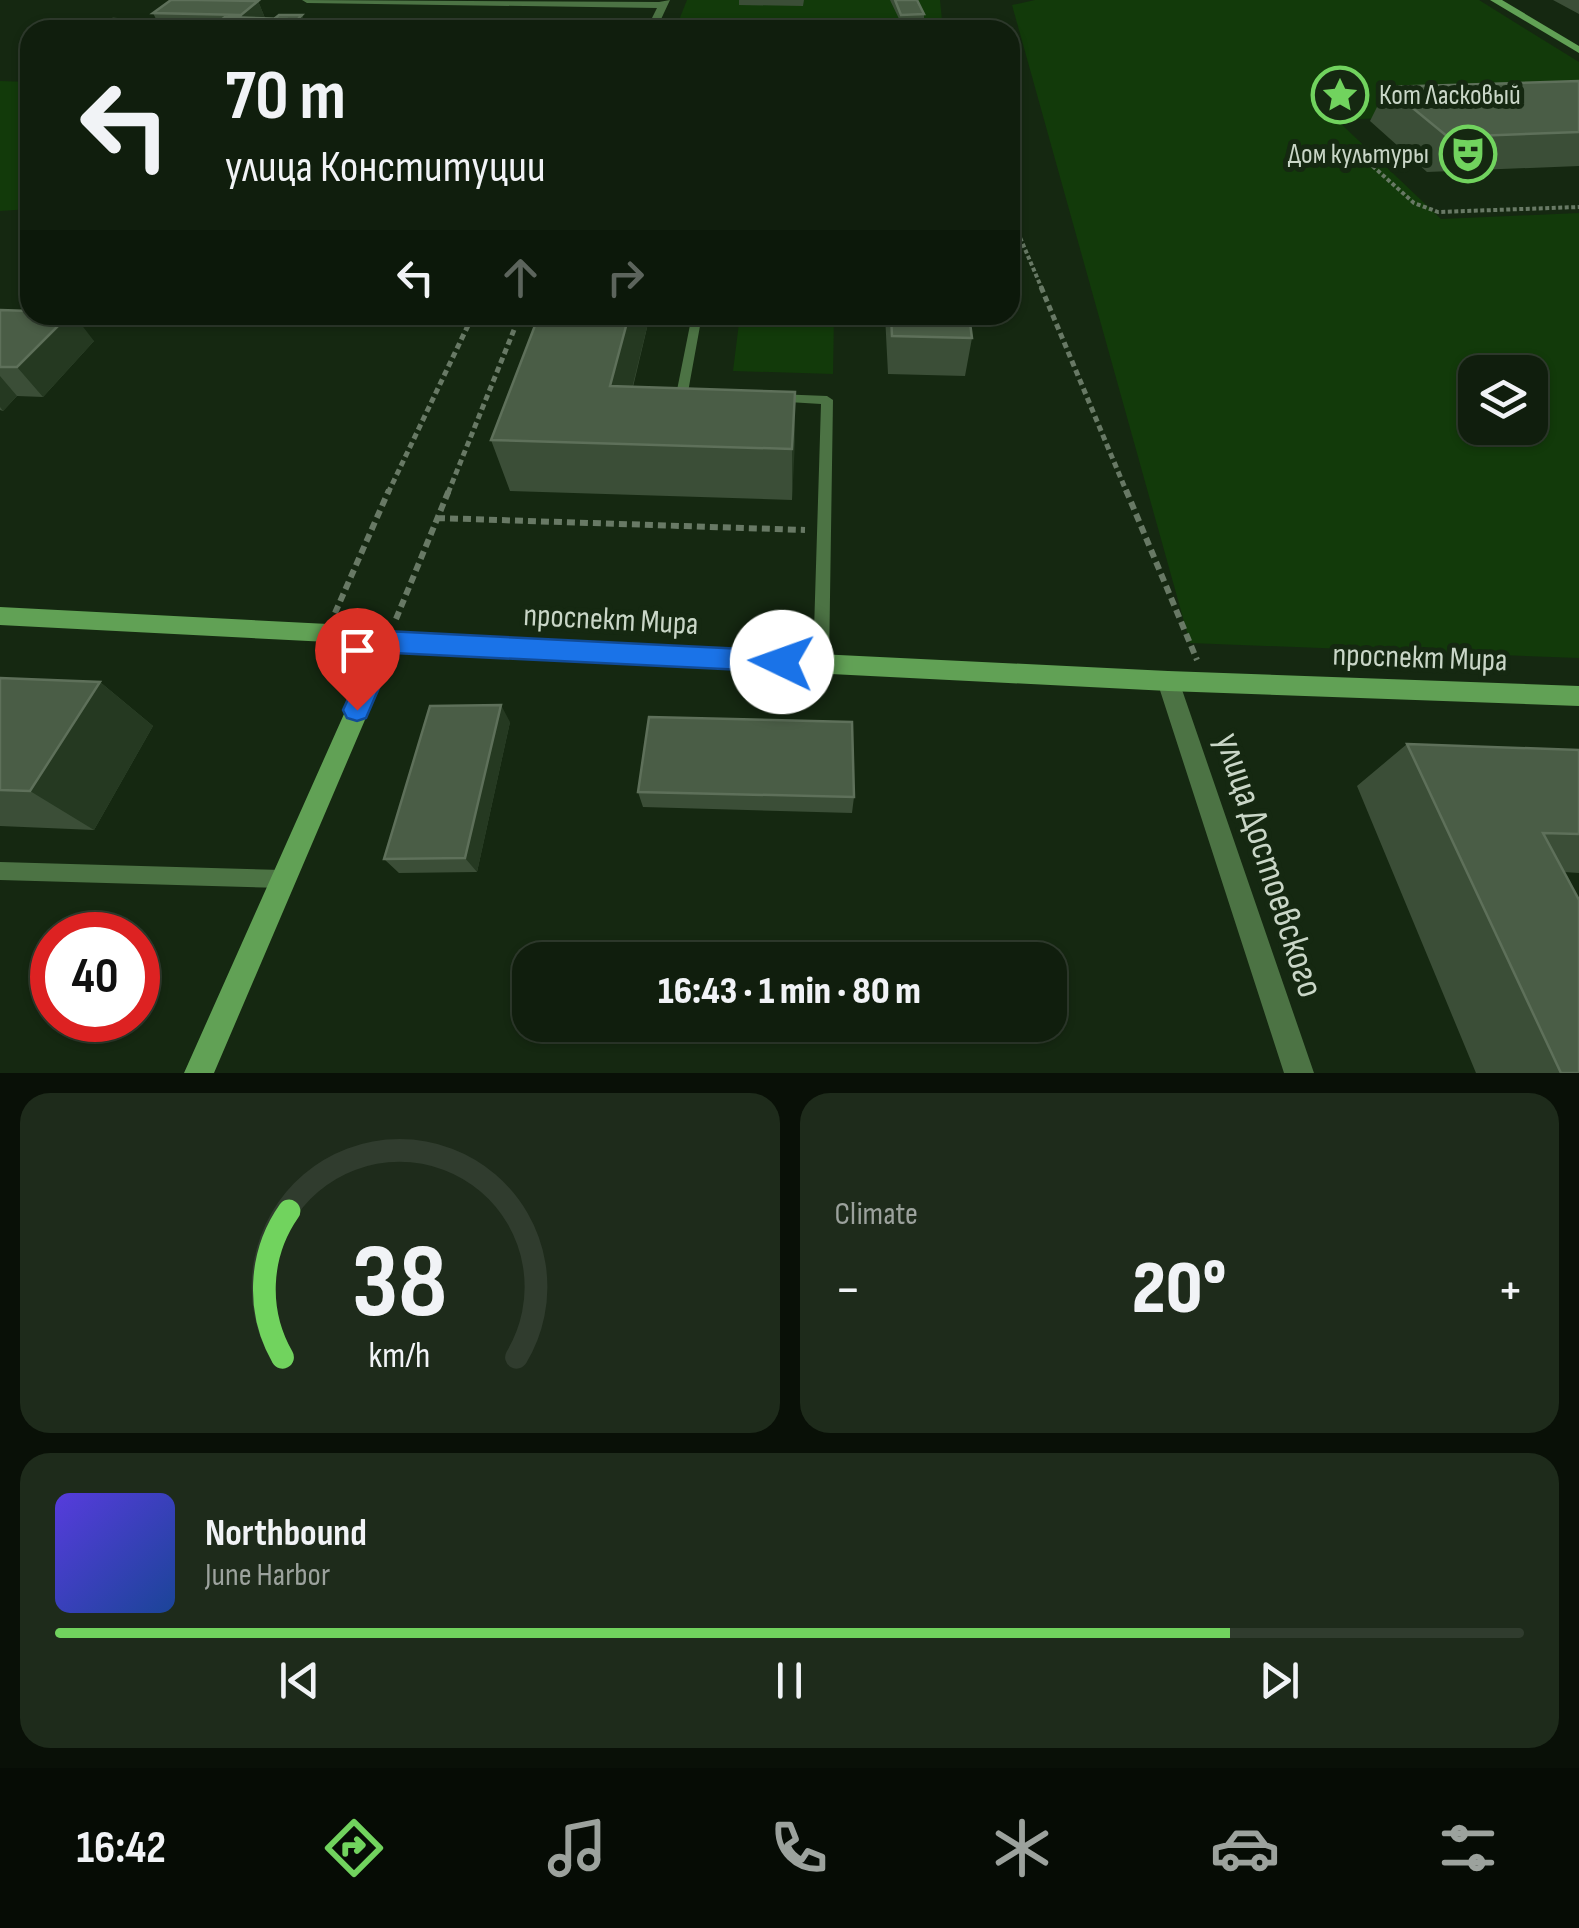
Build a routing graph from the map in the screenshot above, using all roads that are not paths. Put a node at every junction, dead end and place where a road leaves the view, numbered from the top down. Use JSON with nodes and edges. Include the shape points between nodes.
{"nodes":[{"id":1,"x":307,"y":0,"type":"edge"},
{"id":2,"x":1495,"y":0,"type":"edge"},
{"id":3,"x":402,"y":1,"type":"edge"},
{"id":4,"x":664,"y":2,"type":"edge"},
{"id":5,"x":1579,"y":50,"type":"edge"},
{"id":6,"x":695,"y":325,"type":"edge"},
{"id":7,"x":700,"y":396,"type":"edge"},
{"id":8,"x":755,"y":398,"type":"edge"},
{"id":9,"x":0,"y":616,"type":"edge"},
{"id":10,"x":386,"y":642,"type":"junction"},
{"id":11,"x":821,"y":663,"type":"junction"},
{"id":12,"x":1168,"y":680,"type":"junction"},
{"id":13,"x":1579,"y":696,"type":"edge"},
{"id":14,"x":0,"y":871,"type":"edge"},
{"id":15,"x":282,"y":879,"type":"junction"},
{"id":16,"x":199,"y":1073,"type":"edge"},
{"id":17,"x":1299,"y":1073,"type":"edge"}],
"edges":[{"from":1,"to":3,"type":"street"},
{"from":2,"to":5,"type":"street"},
{"from":3,"to":4,"type":"street"},
{"from":6,"to":7,"type":"lane","via":[[682,396]]},
{"from":8,"to":11,"type":"lane","via":[[827,400]]},
{"from":9,"to":10,"type":"street","name":"проспект Мира","via":[[328,632]]},
{"from":10,"to":11,"type":"street","name":"проспект Мира"},
{"from":10,"to":15,"type":"street"},
{"from":11,"to":12,"type":"street","name":"проспект Мира"},
{"from":12,"to":13,"type":"street","name":"проспект Мира"},
{"from":12,"to":17,"type":"street","name":"улица Достоевского"},
{"from":14,"to":15,"type":"lane"},
{"from":15,"to":16,"type":"street"}]}
